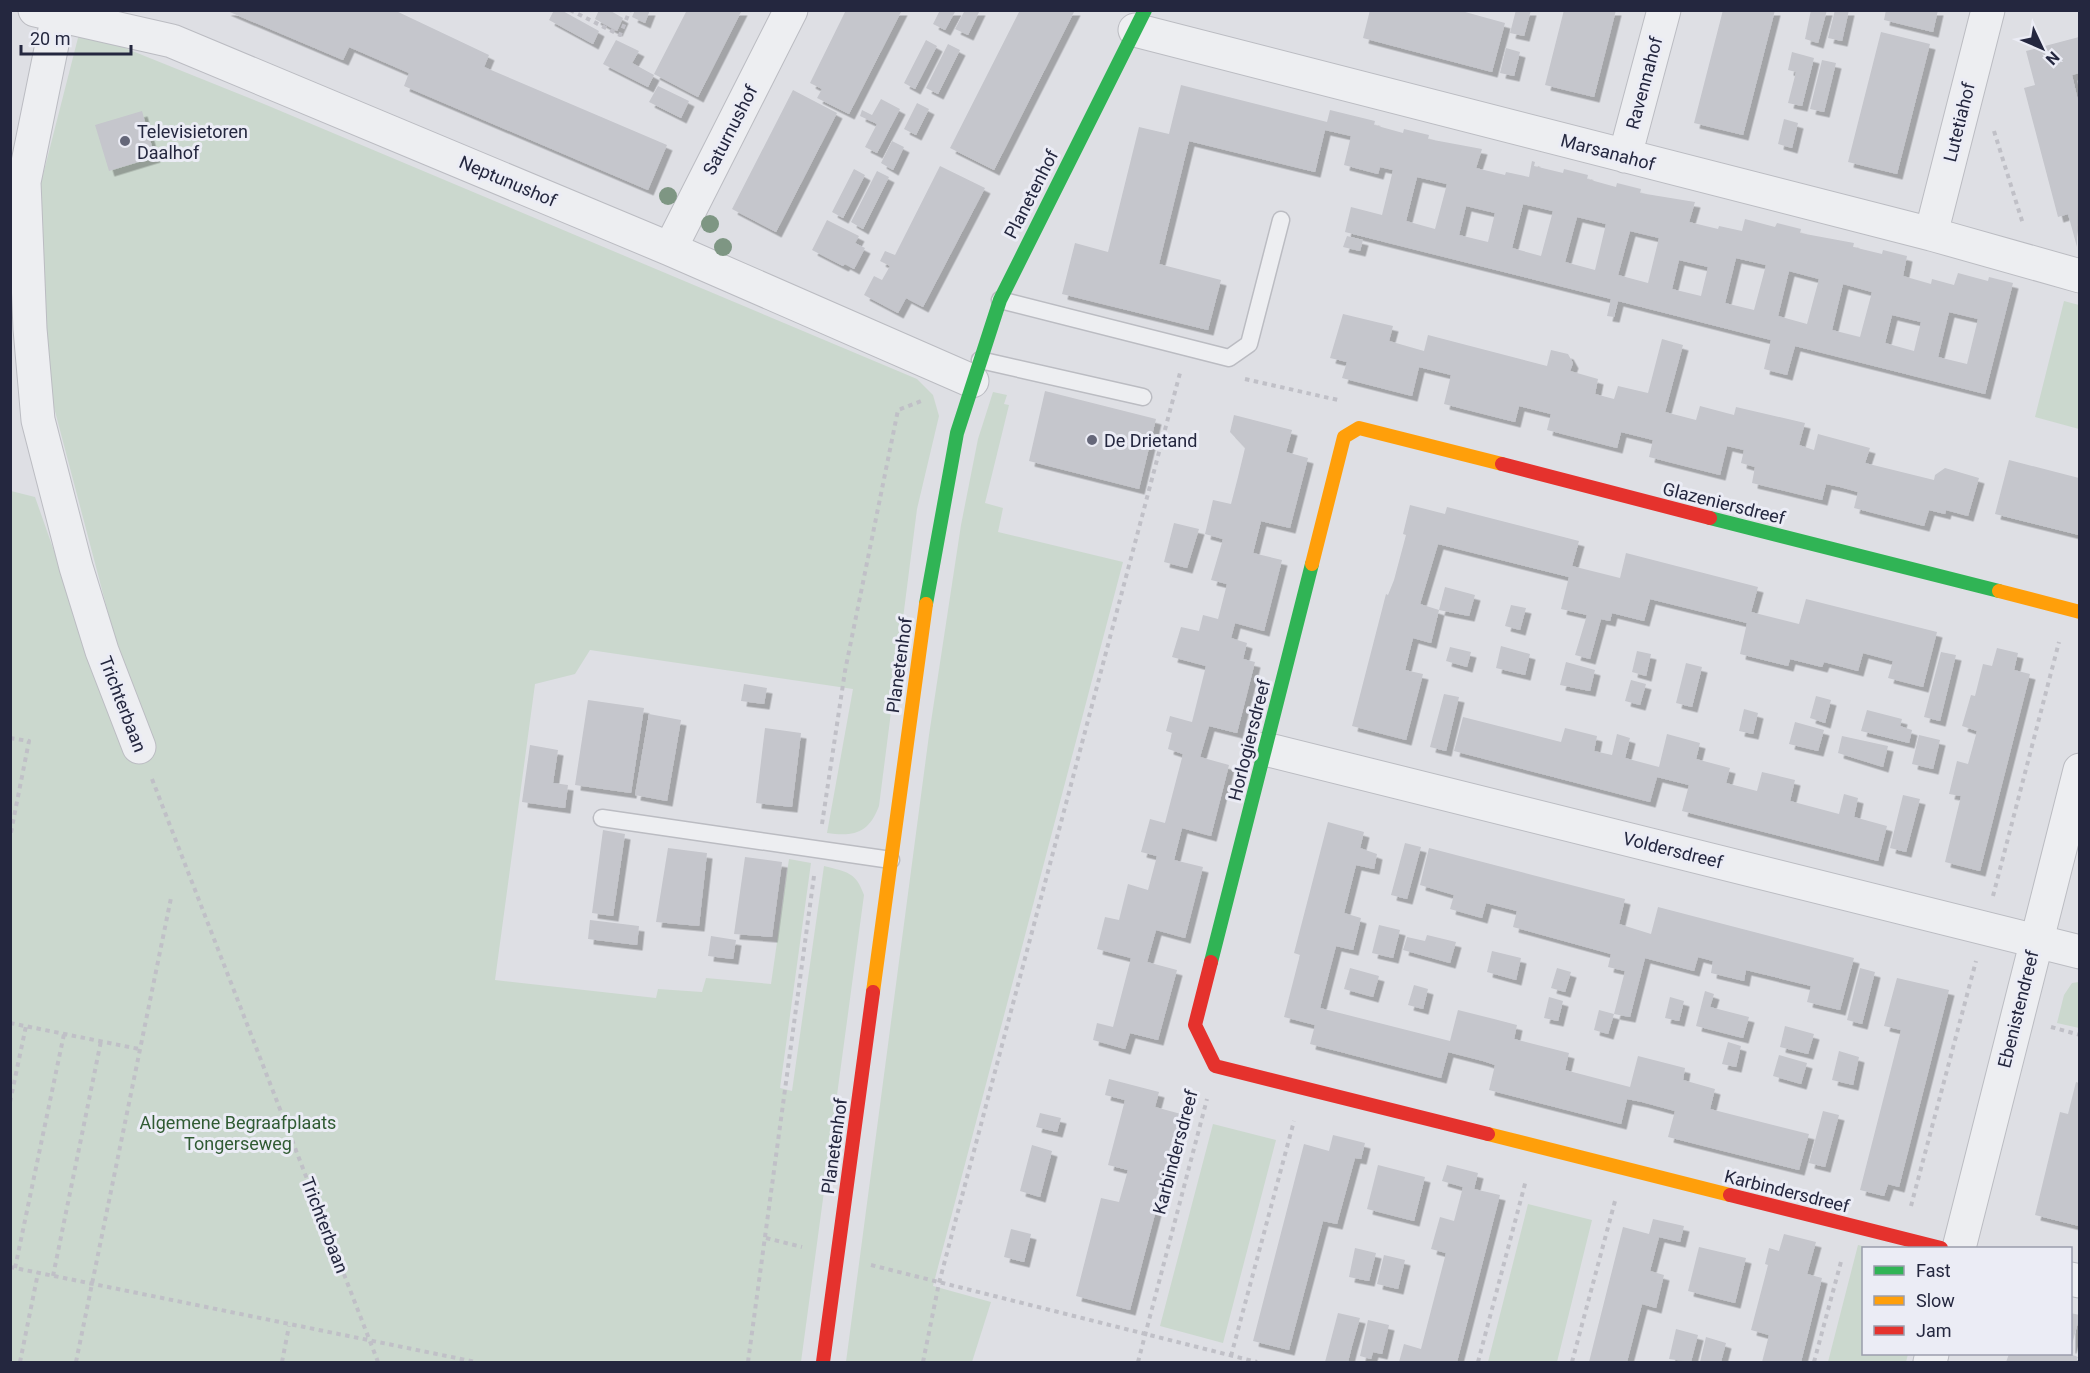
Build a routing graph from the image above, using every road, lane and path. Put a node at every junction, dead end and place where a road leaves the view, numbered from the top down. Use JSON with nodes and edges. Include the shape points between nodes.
{"nodes":[{"id":1,"x":570,"y":10,"type":"edge"},
{"id":2,"x":630,"y":10,"type":"edge"},
{"id":3,"x":790,"y":10,"type":"edge"},
{"id":4,"x":1664,"y":10,"type":"edge"},
{"id":5,"x":1988,"y":10,"type":"edge"},
{"id":6,"x":51,"y":12,"type":"edge"},
{"id":7,"x":1140,"y":20,"type":"edge"},
{"id":8,"x":1965,"y":99,"type":"junction"},
{"id":9,"x":1625,"y":156,"type":"junction"},
{"id":10,"x":1281,"y":220,"type":"dead end"},
{"id":11,"x":1931,"y":234,"type":"junction"},
{"id":12,"x":670,"y":249,"type":"junction"},
{"id":13,"x":2035,"y":264,"type":"junction"},
{"id":14,"x":2079,"y":276,"type":"edge"},
{"id":15,"x":1000,"y":300,"type":"junction"},
{"id":16,"x":20,"y":330,"type":"edge"},
{"id":17,"x":1182,"y":365,"type":"dead end"},
{"id":18,"x":976,"y":370,"type":"junction"},
{"id":19,"x":1143,"y":397,"type":"dead end"},
{"id":20,"x":1359,"y":428,"type":"joint"},
{"id":21,"x":2079,"y":612,"type":"edge"},
{"id":22,"x":10,"y":738,"type":"edge"},
{"id":23,"x":139,"y":747,"type":"joint"},
{"id":24,"x":1265,"y":749,"type":"junction"},
{"id":25,"x":2079,"y":770,"type":"edge"},
{"id":26,"x":602,"y":818,"type":"dead end"},
{"id":27,"x":10,"y":837,"type":"edge"},
{"id":28,"x":891,"y":860,"type":"junction"},
{"id":29,"x":171,"y":898,"type":"dead end"},
{"id":30,"x":2035,"y":940,"type":"junction"},
{"id":31,"x":2079,"y":952,"type":"edge"},
{"id":32,"x":10,"y":1023,"type":"edge"},
{"id":33,"x":26,"y":1026,"type":"junction"},
{"id":34,"x":64,"y":1034,"type":"junction"},
{"id":35,"x":101,"y":1041,"type":"junction"},
{"id":36,"x":139,"y":1049,"type":"junction"},
{"id":37,"x":1215,"y":1066,"type":"junction"},
{"id":38,"x":1303,"y":1089,"type":"junction"},
{"id":39,"x":10,"y":1102,"type":"edge"},
{"id":40,"x":1534,"y":1147,"type":"junction"},
{"id":41,"x":1624,"y":1168,"type":"junction"},
{"id":42,"x":1850,"y":1226,"type":"junction"},
{"id":43,"x":766,"y":1238,"type":"dead end"},
{"id":44,"x":1937,"y":1247,"type":"edge"},
{"id":45,"x":1959,"y":1247,"type":"edge"},
{"id":46,"x":837,"y":1256,"type":"junction"},
{"id":47,"x":13,"y":1268,"type":"edge"},
{"id":48,"x":38,"y":1273,"type":"junction"},
{"id":49,"x":53,"y":1276,"type":"junction"},
{"id":50,"x":939,"y":1282,"type":"junction"},
{"id":51,"x":92,"y":1284,"type":"junction"},
{"id":52,"x":289,"y":1326,"type":"junction"},
{"id":53,"x":1146,"y":1334,"type":"junction"},
{"id":54,"x":370,"y":1341,"type":"junction"},
{"id":55,"x":1231,"y":1356,"type":"junction"},
{"id":56,"x":20,"y":1362,"type":"edge"},
{"id":57,"x":76,"y":1362,"type":"edge"},
{"id":58,"x":282,"y":1362,"type":"edge"},
{"id":59,"x":378,"y":1362,"type":"edge"},
{"id":60,"x":476,"y":1362,"type":"edge"},
{"id":61,"x":823,"y":1362,"type":"edge"},
{"id":62,"x":923,"y":1362,"type":"edge"},
{"id":63,"x":1138,"y":1362,"type":"edge"},
{"id":64,"x":1257,"y":1362,"type":"edge"},
{"id":65,"x":1478,"y":1362,"type":"edge"},
{"id":66,"x":1572,"y":1362,"type":"edge"},
{"id":67,"x":1814,"y":1362,"type":"edge"}],
"edges":[{"from":1,"to":2,"type":"path","via":[[620,35]]},
{"from":3,"to":12,"type":"street","name":"Saturnushof"},
{"from":4,"to":9,"type":"street","name":"Ravennahof"},
{"from":5,"to":8,"type":"street","name":"Lutetiahof"},
{"from":6,"to":12,"type":"street","name":"Neptunushof","via":[[172,41]]},
{"from":6,"to":16,"type":"street","name":"Trichterbaan","via":[[24,182]]},
{"from":7,"to":9,"type":"street","name":"Marsanahof"},
{"from":7,"to":15,"type":"street","name":"Planetenhof"},
{"from":8,"to":11,"type":"street","name":"Lutetiahof"},
{"from":8,"to":13,"type":"path","via":[[1987,106]]},
{"from":9,"to":11,"type":"street","name":"Marsanahof"},
{"from":10,"to":15,"type":"lane","via":[[1249,344],[1229,358]]},
{"from":11,"to":13,"type":"street","name":"Marsanahof"},
{"from":12,"to":18,"type":"street","name":"Neptunushof"},
{"from":13,"to":14,"type":"street","name":"Marsanahof"},
{"from":15,"to":18,"type":"street","name":"Planetenhof"},
{"from":16,"to":23,"type":"street","name":"Trichterbaan","via":[[38,420],[73,555],[102,651]]},
{"from":17,"to":50,"type":"path"},
{"from":18,"to":19,"type":"lane"},
{"from":18,"to":28,"type":"street","name":"Planetenhof","via":[[957,433],[928,586]]},
{"from":20,"to":21,"type":"street","name":"Glazeniersdreef"},
{"from":20,"to":24,"type":"street","name":"Horlogiersdreef","via":[[1344,437]]},
{"from":22,"to":27,"type":"path","via":[[29,741]]},
{"from":23,"to":54,"type":"path","name":"Trichterbaan"},
{"from":24,"to":30,"type":"street","name":"Voldersdreef"},
{"from":24,"to":37,"type":"street","name":"Horlogiersdreef","via":[[1195,1025]]},
{"from":25,"to":30,"type":"street","name":"Ebenistendreef"},
{"from":26,"to":28,"type":"lane"},
{"from":28,"to":46,"type":"street","name":"Planetenhof"},
{"from":29,"to":36,"type":"path"},
{"from":30,"to":31,"type":"street","name":"Voldersdreef"},
{"from":30,"to":45,"type":"street","name":"Ebenistendreef"},
{"from":32,"to":33,"type":"path"},
{"from":33,"to":34,"type":"path"},
{"from":33,"to":39,"type":"path"},
{"from":34,"to":35,"type":"path"},
{"from":34,"to":47,"type":"path"},
{"from":35,"to":36,"type":"path"},
{"from":35,"to":49,"type":"path"},
{"from":36,"to":51,"type":"path"},
{"from":37,"to":38,"type":"street","name":"Karbindersdreef"},
{"from":37,"to":53,"type":"path","name":"Karbindersdreef"},
{"from":38,"to":40,"type":"street","name":"Karbindersdreef"},
{"from":38,"to":55,"type":"path"},
{"from":40,"to":41,"type":"street","name":"Karbindersdreef"},
{"from":40,"to":65,"type":"path"},
{"from":41,"to":42,"type":"street","name":"Karbindersdreef"},
{"from":41,"to":66,"type":"path"},
{"from":42,"to":44,"type":"street","name":"Karbindersdreef"},
{"from":42,"to":67,"type":"path"},
{"from":43,"to":46,"type":"path"},
{"from":46,"to":50,"type":"path"},
{"from":46,"to":61,"type":"street","name":"Planetenhof"},
{"from":47,"to":48,"type":"path"},
{"from":48,"to":49,"type":"path"},
{"from":48,"to":56,"type":"path"},
{"from":49,"to":51,"type":"path"},
{"from":50,"to":53,"type":"path"},
{"from":50,"to":62,"type":"path"},
{"from":51,"to":52,"type":"path"},
{"from":51,"to":57,"type":"path"},
{"from":52,"to":54,"type":"path"},
{"from":52,"to":58,"type":"path"},
{"from":53,"to":55,"type":"path"},
{"from":53,"to":63,"type":"path","name":"Karbindersdreef"},
{"from":54,"to":59,"type":"path","name":"Trichterbaan"},
{"from":54,"to":60,"type":"path"},
{"from":55,"to":64,"type":"path"}]}
